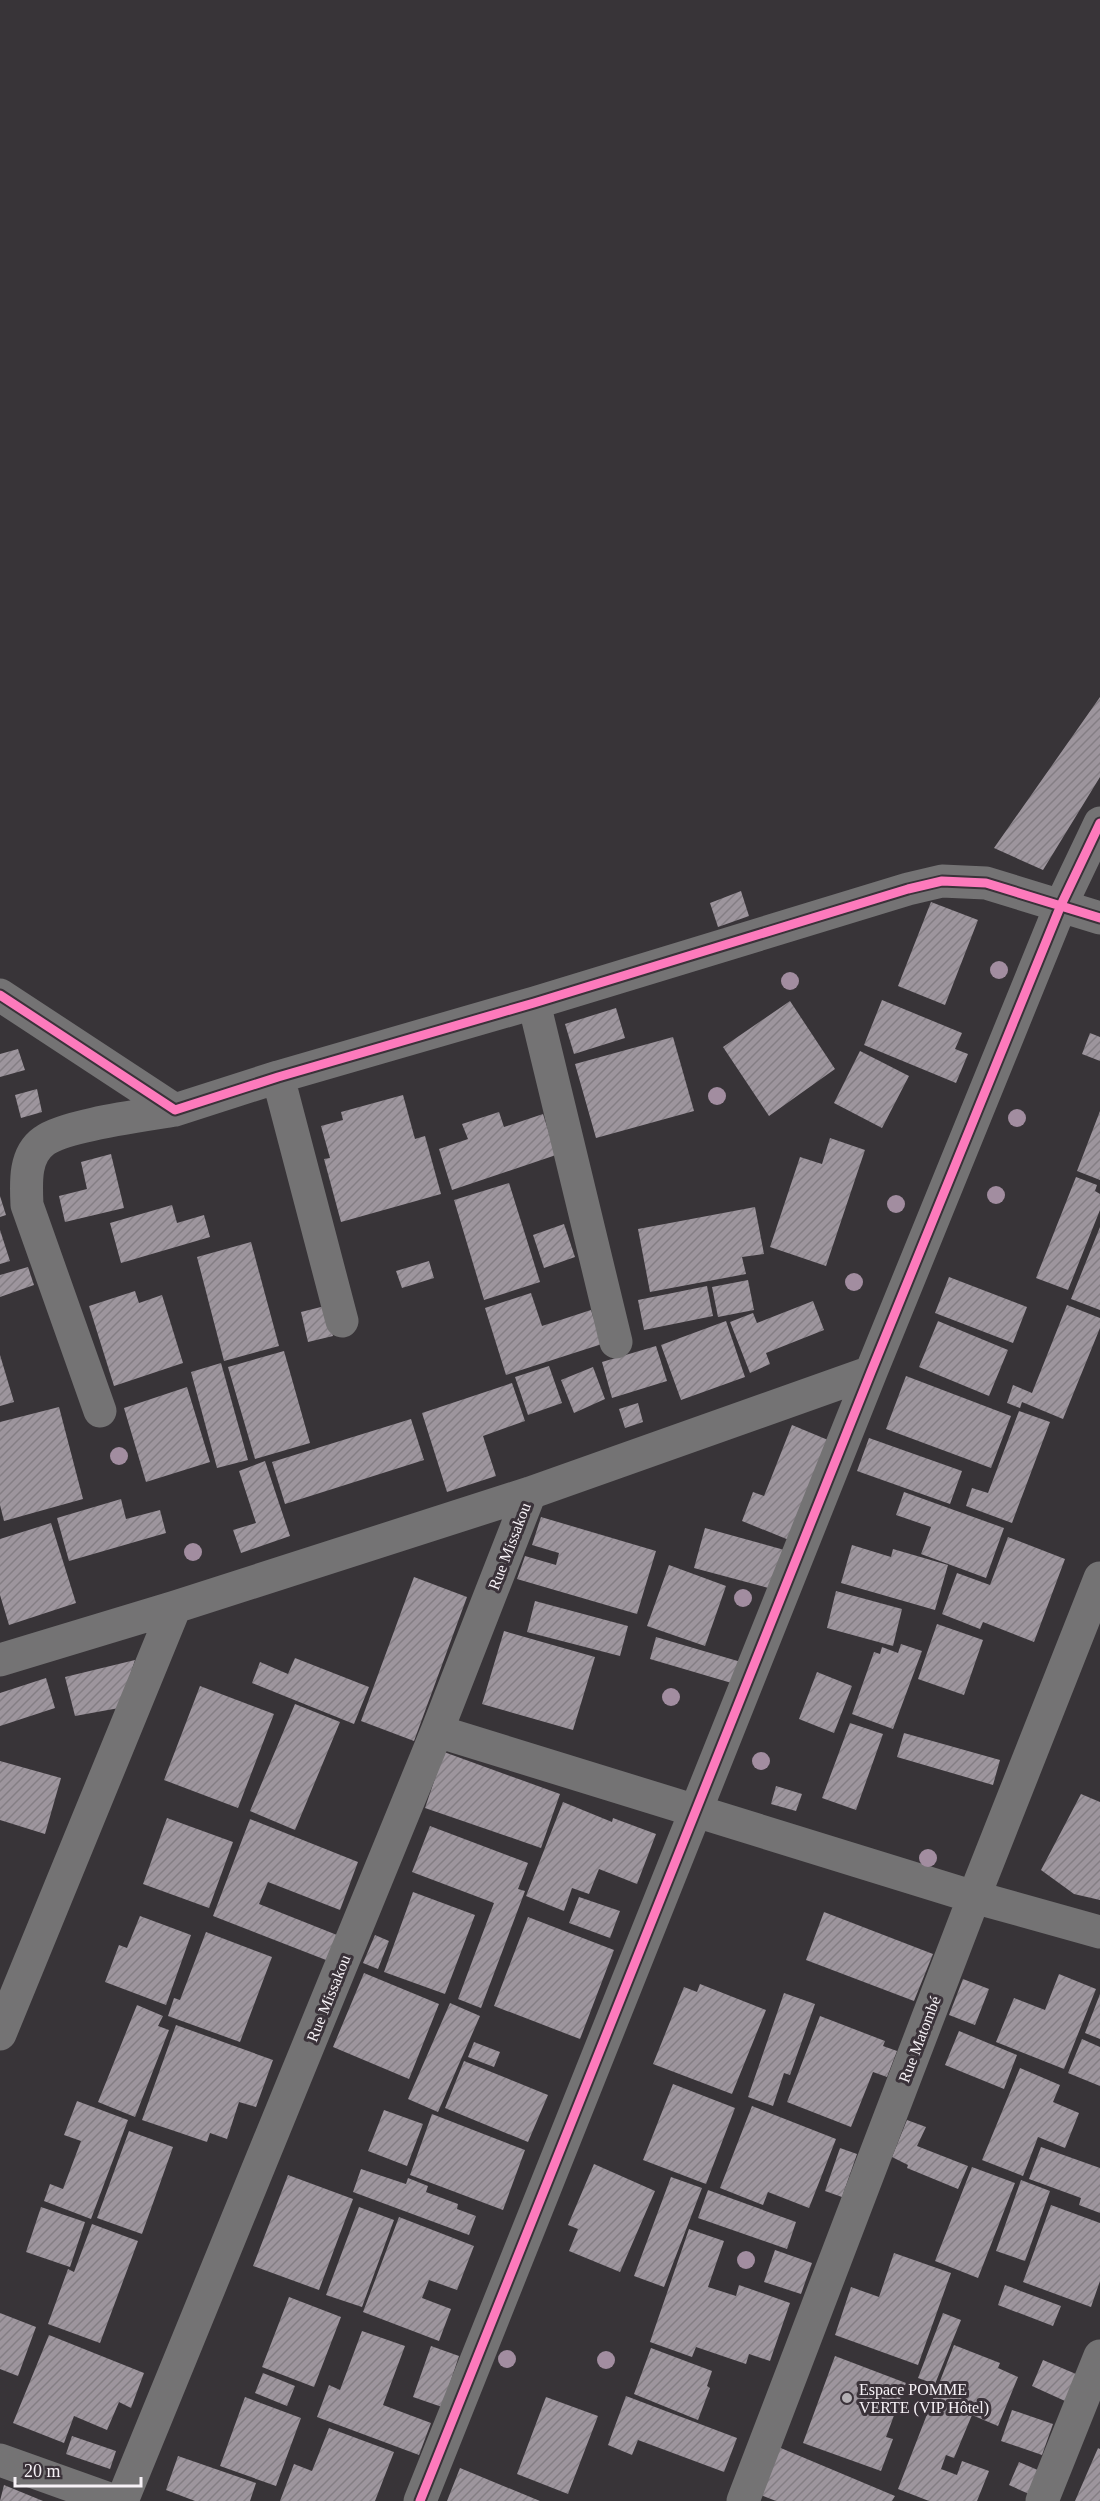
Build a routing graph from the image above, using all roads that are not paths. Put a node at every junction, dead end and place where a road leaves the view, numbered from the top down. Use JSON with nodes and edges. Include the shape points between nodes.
{"nodes":[{"id":1,"x":1100,"y":823,"type":"edge"},
{"id":2,"x":1061,"y":905,"type":"junction"},
{"id":3,"x":1100,"y":918,"type":"edge"},
{"id":4,"x":0,"y":995,"type":"edge"},
{"id":5,"x":534,"y":1003,"type":"junction"},
{"id":6,"x":278,"y":1077,"type":"junction"},
{"id":7,"x":175,"y":1110,"type":"junction"},
{"id":8,"x":342,"y":1320,"type":"dead end"},
{"id":9,"x":616,"y":1342,"type":"dead end"},
{"id":10,"x":871,"y":1372,"type":"junction"},
{"id":11,"x":100,"y":1411,"type":"dead end"},
{"id":12,"x":530,"y":1493,"type":"junction"},
{"id":13,"x":1100,"y":1578,"type":"edge"},
{"id":14,"x":175,"y":1607,"type":"junction"},
{"id":15,"x":0,"y":1660,"type":"edge"},
{"id":16,"x":437,"y":1731,"type":"junction"},
{"id":17,"x":696,"y":1809,"type":"junction"},
{"id":18,"x":974,"y":1897,"type":"junction"},
{"id":19,"x":1100,"y":1932,"type":"edge"},
{"id":20,"x":0,"y":2034,"type":"edge"},
{"id":21,"x":1100,"y":2355,"type":"edge"},
{"id":22,"x":0,"y":2460,"type":"edge"},
{"id":23,"x":115,"y":2501,"type":"edge"},
{"id":24,"x":122,"y":2501,"type":"edge"},
{"id":25,"x":420,"y":2501,"type":"edge"},
{"id":26,"x":742,"y":2501,"type":"edge"},
{"id":27,"x":1042,"y":2501,"type":"edge"}],
"edges":[{"from":1,"to":2,"type":"street"},
{"from":2,"to":3,"type":"street"},
{"from":2,"to":5,"type":"street","via":[[986,883],[942,881]]},
{"from":2,"to":10,"type":"street"},
{"from":4,"to":7,"type":"street"},
{"from":5,"to":6,"type":"street"},
{"from":5,"to":9,"type":"street"},
{"from":6,"to":7,"type":"street"},
{"from":6,"to":8,"type":"street"},
{"from":7,"to":11,"type":"street","via":[[63,1132],[43,1141],[31,1158],[25,1180],[27,1205]]},
{"from":10,"to":12,"type":"street"},
{"from":10,"to":17,"type":"street"},
{"from":12,"to":14,"type":"street"},
{"from":12,"to":16,"type":"street","name":"Rue Missakou"},
{"from":13,"to":18,"type":"street","name":"Rue Matombé"},
{"from":14,"to":15,"type":"street"},
{"from":14,"to":20,"type":"street"},
{"from":16,"to":17,"type":"street"},
{"from":16,"to":24,"type":"street","name":"Rue Missakou"},
{"from":17,"to":18,"type":"street"},
{"from":17,"to":25,"type":"street"},
{"from":18,"to":19,"type":"street"},
{"from":18,"to":26,"type":"street","name":"Rue Matombé"},
{"from":21,"to":27,"type":"street"},
{"from":22,"to":23,"type":"street"}]}
